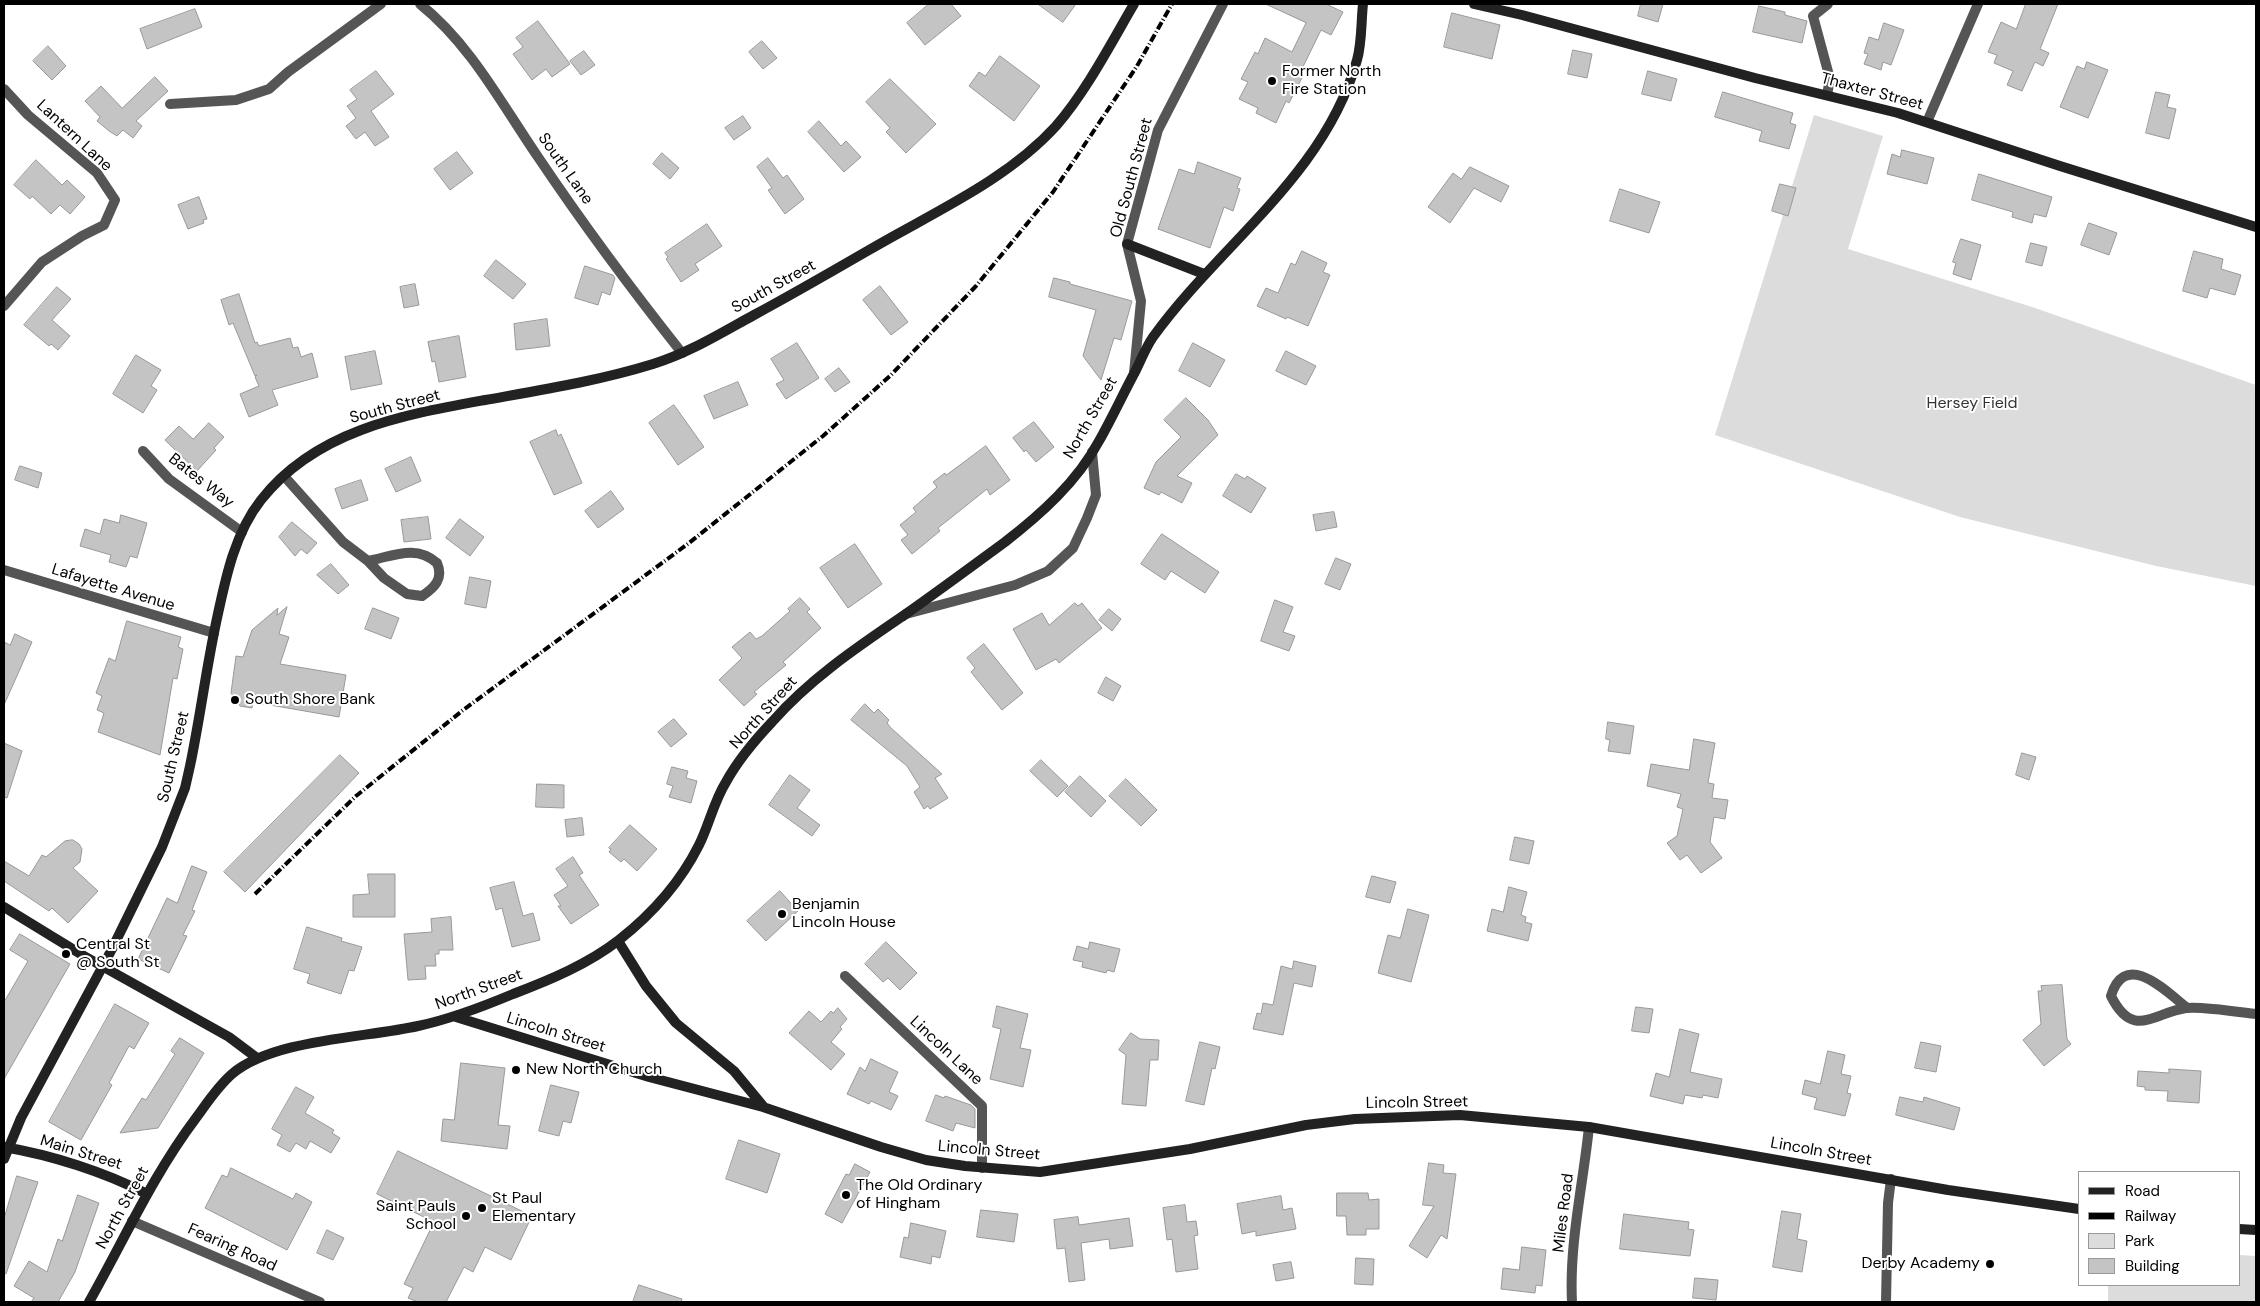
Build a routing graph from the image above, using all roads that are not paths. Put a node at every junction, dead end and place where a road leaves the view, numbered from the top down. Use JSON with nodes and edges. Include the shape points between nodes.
{"nodes":[{"id":1,"x":381,"y":4,"type":"edge"},
{"id":2,"x":420,"y":4,"type":"edge"},
{"id":3,"x":1134,"y":4,"type":"edge"},
{"id":4,"x":1224,"y":4,"type":"edge"},
{"id":5,"x":1362,"y":4,"type":"edge"},
{"id":6,"x":1474,"y":4,"type":"edge"},
{"id":7,"x":1828,"y":4,"type":"edge"},
{"id":8,"x":1978,"y":4,"type":"edge"},
{"id":9,"x":4,"y":89,"type":"edge"},
{"id":10,"x":1827,"y":95,"type":"junction"},
{"id":11,"x":170,"y":104,"type":"dead end"},
{"id":12,"x":1927,"y":122,"type":"junction"},
{"id":13,"x":2256,"y":227,"type":"edge"},
{"id":14,"x":1128,"y":244,"type":"junction"},
{"id":15,"x":1204,"y":274,"type":"junction"},
{"id":16,"x":4,"y":306,"type":"edge"},
{"id":17,"x":682,"y":353,"type":"junction"},
{"id":18,"x":1134,"y":373,"type":"junction"},
{"id":19,"x":143,"y":451,"type":"dead end"},
{"id":20,"x":1092,"y":452,"type":"junction"},
{"id":21,"x":284,"y":476,"type":"junction"},
{"id":22,"x":242,"y":532,"type":"junction"},
{"id":23,"x":368,"y":561,"type":"junction"},
{"id":24,"x":4,"y":570,"type":"edge"},
{"id":25,"x":905,"y":614,"type":"junction"},
{"id":26,"x":214,"y":633,"type":"junction"},
{"id":27,"x":4,"y":907,"type":"edge"},
{"id":28,"x":618,"y":941,"type":"junction"},
{"id":29,"x":102,"y":966,"type":"junction"},
{"id":30,"x":845,"y":976,"type":"dead end"},
{"id":31,"x":2187,"y":1008,"type":"junction"},
{"id":32,"x":2256,"y":1014,"type":"edge"},
{"id":33,"x":456,"y":1017,"type":"junction"},
{"id":34,"x":257,"y":1058,"type":"junction"},
{"id":35,"x":763,"y":1107,"type":"junction"},
{"id":36,"x":1589,"y":1128,"type":"junction"},
{"id":37,"x":6,"y":1148,"type":"edge"},
{"id":38,"x":4,"y":1159,"type":"edge"},
{"id":39,"x":982,"y":1168,"type":"junction"},
{"id":40,"x":1891,"y":1179,"type":"junction"},
{"id":41,"x":147,"y":1194,"type":"junction"},
{"id":42,"x":2078,"y":1209,"type":"edge"},
{"id":43,"x":132,"y":1221,"type":"junction"},
{"id":44,"x":2240,"y":1229,"type":"edge"},
{"id":45,"x":2256,"y":1230,"type":"edge"},
{"id":46,"x":89,"y":1302,"type":"edge"},
{"id":47,"x":320,"y":1302,"type":"edge"},
{"id":48,"x":1572,"y":1302,"type":"edge"},
{"id":49,"x":1886,"y":1302,"type":"edge"}],
"edges":[{"from":1,"to":11,"type":"street","via":[[269,89],[236,100]]},
{"from":2,"to":17,"type":"street","name":"South Lane","via":[[440,20],[482,70],[538,158]]},
{"from":3,"to":17,"type":"main road","name":"South Street","via":[[1081,91],[1056,125],[1031,150],[952,203]]},
{"from":4,"to":14,"type":"street","name":"Old South Street","via":[[1158,130]]},
{"from":5,"to":15,"type":"main road","name":"North Street","via":[[1357,58],[1326,131],[1282,191]]},
{"from":6,"to":10,"type":"main road","name":"Thaxter Street"},
{"from":7,"to":10,"type":"street","via":[[1814,16],[1830,79]]},
{"from":8,"to":12,"type":"street"},
{"from":9,"to":16,"type":"street","name":"Lantern Lane","via":[[28,115],[96,173],[116,200],[104,226],[42,262]]},
{"from":10,"to":12,"type":"main road","name":"Thaxter Street"},
{"from":12,"to":13,"type":"main road","name":"Thaxter Street"},
{"from":14,"to":15,"type":"main road"},
{"from":14,"to":18,"type":"street","name":"Old South Street","via":[[1141,301]]},
{"from":15,"to":18,"type":"main road","name":"North Street","via":[[1152,339]]},
{"from":17,"to":21,"type":"main road","name":"South Street","via":[[652,364],[564,386],[416,413],[370,426],[318,449]]},
{"from":18,"to":20,"type":"main road","name":"North Street"},
{"from":19,"to":22,"type":"street","name":"Bates Way","via":[[169,479]]},
{"from":20,"to":25,"type":"main road","name":"North Street","via":[[1068,486],[1025,526]]},
{"from":20,"to":25,"type":"street","via":[[1096,495],[1088,518],[1073,548],[1048,571],[1015,585]]},
{"from":21,"to":22,"type":"main road","name":"South Street","via":[[258,503]]},
{"from":21,"to":23,"type":"street","via":[[343,542]]},
{"from":22,"to":26,"type":"main road","name":"South Street","via":[[228,570]]},
{"from":23,"to":23,"type":"street","via":[[396,588],[414,596],[422,596],[437,584],[440,569],[421,552]]},
{"from":24,"to":26,"type":"street","name":"Lafayette Avenue"},
{"from":25,"to":28,"type":"main road","name":"North Street","via":[[835,663],[772,722],[725,783],[699,846],[674,887],[654,910]]},
{"from":26,"to":29,"type":"main road","name":"South Street","via":[[185,788],[162,847]]},
{"from":27,"to":29,"type":"main road"},
{"from":28,"to":33,"type":"main road","name":"North Street","via":[[596,956],[543,982]]},
{"from":28,"to":35,"type":"main road","via":[[646,986],[676,1023],[734,1072]]},
{"from":29,"to":34,"type":"main road","via":[[229,1038]]},
{"from":29,"to":37,"type":"main road","name":"South Street"},
{"from":30,"to":39,"type":"street","name":"Lincoln Lane","via":[[982,1106]]},
{"from":31,"to":31,"type":"street","via":[[2142,1021],[2129,1019],[2117,1008],[2111,996],[2114,985],[2122,977],[2136,973],[2152,980]]},
{"from":31,"to":32,"type":"street"},
{"from":33,"to":34,"type":"main road","name":"North Street"},
{"from":33,"to":35,"type":"main road","name":"Lincoln Street","via":[[648,1077]]},
{"from":34,"to":41,"type":"main road","name":"North Street","via":[[232,1074],[207,1102]]},
{"from":35,"to":39,"type":"main road","name":"Lincoln Street","via":[[917,1157]]},
{"from":36,"to":39,"type":"main road","name":"Lincoln Street","via":[[1460,1115],[1355,1119],[1306,1125],[1080,1167],[1040,1172]]},
{"from":36,"to":40,"type":"main road","name":"Lincoln Street"},
{"from":36,"to":48,"type":"street","name":"Miles Road","via":[[1574,1237]]},
{"from":37,"to":38,"type":"main road","name":"South Street"},
{"from":37,"to":41,"type":"main road","name":"Main Street","via":[[121,1180]]},
{"from":40,"to":42,"type":"main road","name":"Lincoln Street"},
{"from":40,"to":49,"type":"street"},
{"from":41,"to":43,"type":"main road","name":"North Street"},
{"from":43,"to":46,"type":"main road","name":"North Street"},
{"from":43,"to":47,"type":"street","name":"Fearing Road"},
{"from":44,"to":45,"type":"main road"}]}
